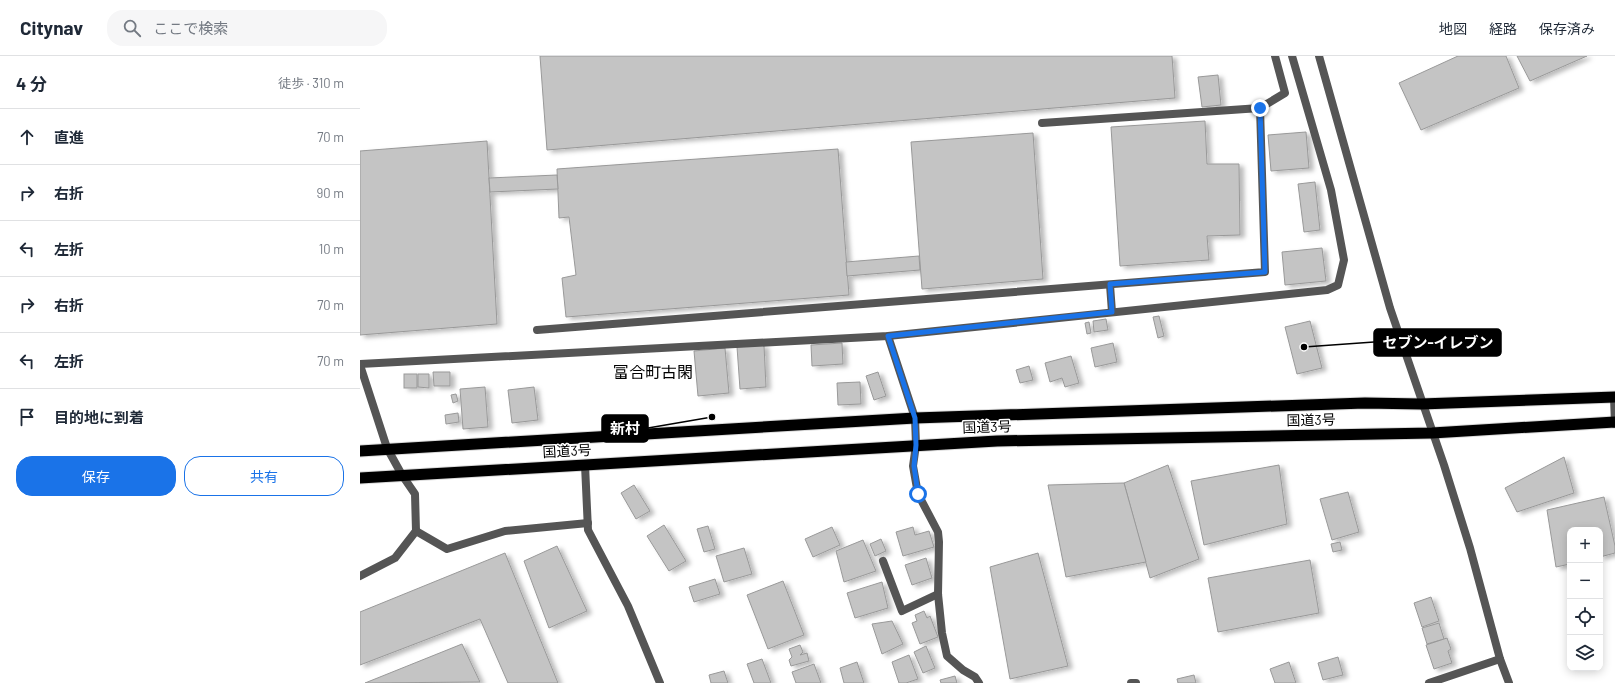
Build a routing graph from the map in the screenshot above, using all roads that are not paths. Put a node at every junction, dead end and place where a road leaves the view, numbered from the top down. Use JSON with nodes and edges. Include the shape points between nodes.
{"nodes":[{"id":1,"x":1275,"y":56,"type":"edge"},
{"id":2,"x":1292,"y":56,"type":"edge"},
{"id":3,"x":1319,"y":56,"type":"edge"},
{"id":4,"x":1260,"y":108,"type":"junction"},
{"id":5,"x":1042,"y":123,"type":"dead end"},
{"id":6,"x":1110,"y":284,"type":"junction"},
{"id":7,"x":1112,"y":312,"type":"junction"},
{"id":8,"x":537,"y":330,"type":"dead end"},
{"id":9,"x":888,"y":336,"type":"junction"},
{"id":10,"x":360,"y":365,"type":"edge"},
{"id":11,"x":1615,"y":397,"type":"edge"},
{"id":12,"x":1421,"y":404,"type":"junction"},
{"id":13,"x":915,"y":418,"type":"junction"},
{"id":14,"x":1615,"y":422,"type":"edge"},
{"id":15,"x":1432,"y":433,"type":"junction"},
{"id":16,"x":916,"y":445,"type":"junction"},
{"id":17,"x":387,"y":448,"type":"junction"},
{"id":18,"x":360,"y":451,"type":"edge"},
{"id":19,"x":585,"y":465,"type":"junction"},
{"id":20,"x":402,"y":476,"type":"junction"},
{"id":21,"x":360,"y":478,"type":"edge"},
{"id":22,"x":588,"y":523,"type":"junction"},
{"id":23,"x":416,"y":531,"type":"junction"},
{"id":24,"x":883,"y":562,"type":"dead end"},
{"id":25,"x":360,"y":576,"type":"edge"},
{"id":26,"x":938,"y":594,"type":"junction"},
{"id":27,"x":1500,"y":659,"type":"junction"},
{"id":28,"x":660,"y":683,"type":"edge"},
{"id":29,"x":979,"y":683,"type":"edge"},
{"id":30,"x":1132,"y":683,"type":"edge"},
{"id":31,"x":1136,"y":683,"type":"edge"},
{"id":32,"x":1429,"y":683,"type":"edge"},
{"id":33,"x":1509,"y":683,"type":"edge"}],
"edges":[{"from":1,"to":4,"type":"street","via":[[1285,93]]},
{"from":2,"to":7,"type":"street","via":[[1331,190],[1344,260],[1338,285],[1327,290]]},
{"from":3,"to":12,"type":"street","via":[[1390,308]]},
{"from":4,"to":5,"type":"street"},
{"from":4,"to":6,"type":"street","via":[[1265,272]]},
{"from":6,"to":7,"type":"street"},
{"from":6,"to":8,"type":"street"},
{"from":7,"to":9,"type":"street"},
{"from":9,"to":10,"type":"street"},
{"from":9,"to":13,"type":"street"},
{"from":10,"to":17,"type":"street"},
{"from":11,"to":12,"type":"highway","name":"国道3号"},
{"from":11,"to":14,"type":"street"},
{"from":12,"to":13,"type":"highway","name":"国道3号","via":[[1357,403]]},
{"from":12,"to":15,"type":"street"},
{"from":13,"to":16,"type":"street"},
{"from":13,"to":17,"type":"highway","name":"国道3号"},
{"from":14,"to":15,"type":"highway","name":"国道3号"},
{"from":15,"to":16,"type":"highway","name":"国道3号","via":[[1004,440]]},
{"from":15,"to":27,"type":"street","via":[[1470,548]]},
{"from":16,"to":19,"type":"highway","name":"国道3号"},
{"from":16,"to":26,"type":"street","via":[[914,466],[918,494],[938,532],[940,542]]},
{"from":17,"to":18,"type":"highway","name":"国道3号"},
{"from":17,"to":20,"type":"street"},
{"from":19,"to":20,"type":"highway","name":"国道3号"},
{"from":19,"to":22,"type":"street"},
{"from":20,"to":21,"type":"highway","name":"国道3号"},
{"from":20,"to":23,"type":"street","via":[[415,494]]},
{"from":22,"to":23,"type":"street","via":[[505,531],[447,549]]},
{"from":22,"to":28,"type":"street","via":[[588,530],[628,606]]},
{"from":23,"to":25,"type":"street","via":[[395,558]]},
{"from":24,"to":26,"type":"street","via":[[902,611]]},
{"from":26,"to":29,"type":"street","via":[[947,656],[975,677]]},
{"from":27,"to":32,"type":"street"},
{"from":27,"to":33,"type":"street"},
{"from":30,"to":31,"type":"street"}]}
